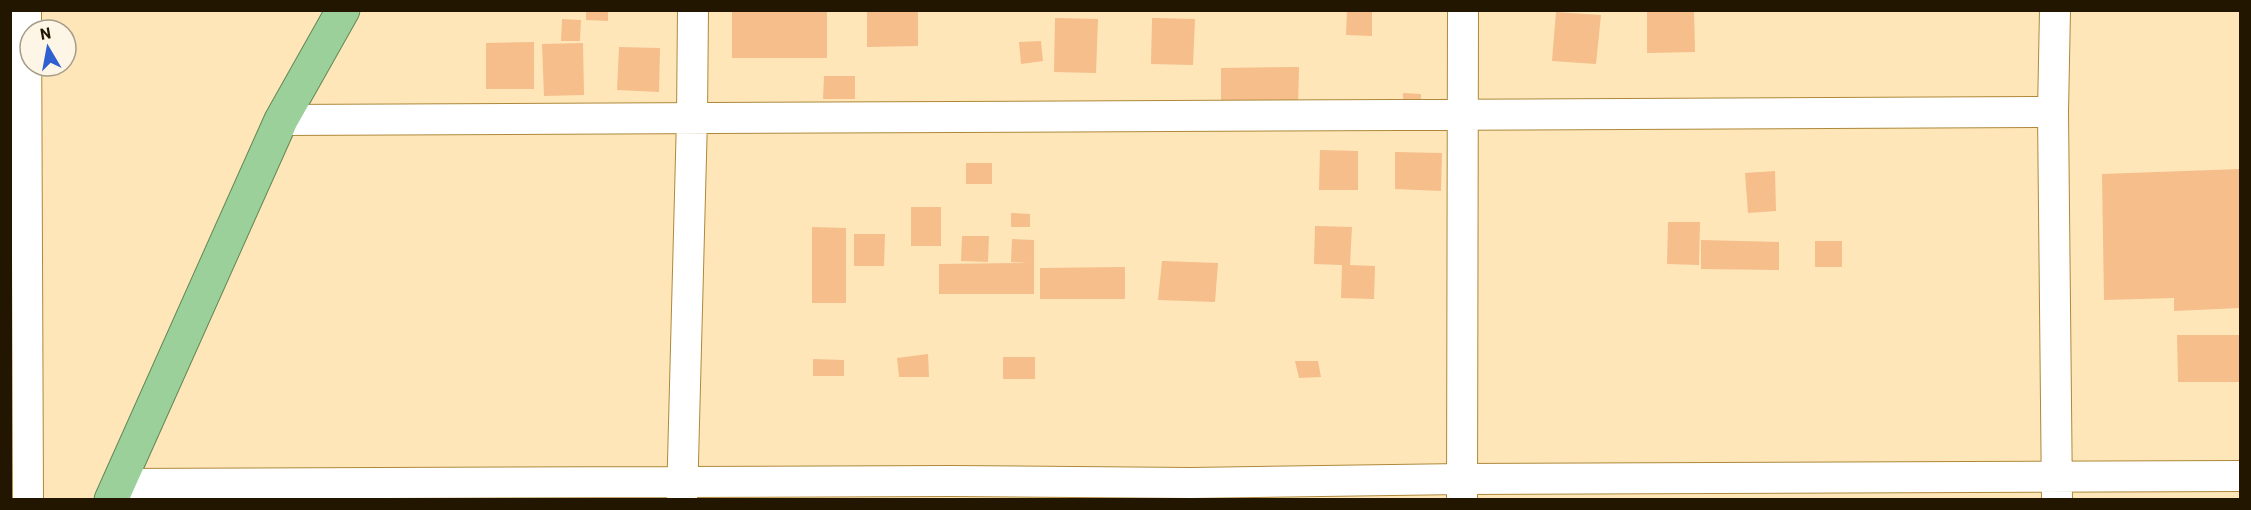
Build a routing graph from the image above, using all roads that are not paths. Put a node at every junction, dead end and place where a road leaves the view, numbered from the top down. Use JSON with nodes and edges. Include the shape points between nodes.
{"nodes":[{"id":1,"x":26,"y":10,"type":"edge"},
{"id":2,"x":343,"y":10,"type":"edge"},
{"id":3,"x":693,"y":10,"type":"edge"},
{"id":4,"x":1463,"y":10,"type":"edge"},
{"id":5,"x":2055,"y":10,"type":"edge"},
{"id":6,"x":2053,"y":112,"type":"junction"},
{"id":7,"x":1463,"y":115,"type":"junction"},
{"id":8,"x":692,"y":118,"type":"junction"},
{"id":9,"x":281,"y":120,"type":"junction"},
{"id":10,"x":2241,"y":476,"type":"edge"},
{"id":11,"x":2057,"y":488,"type":"edge"},
{"id":12,"x":1462,"y":489,"type":"edge"},
{"id":13,"x":1772,"y":489,"type":"edge"},
{"id":14,"x":951,"y":490,"type":"edge"},
{"id":15,"x":682,"y":491,"type":"edge"},
{"id":16,"x":1191,"y":491,"type":"edge"},
{"id":17,"x":115,"y":492,"type":"edge"},
{"id":18,"x":28,"y":500,"type":"edge"}],
"edges":[{"from":1,"to":18,"type":"street"},
{"from":2,"to":9,"type":"highway"},
{"from":3,"to":8,"type":"street"},
{"from":4,"to":7,"type":"street"},
{"from":5,"to":6,"type":"street"},
{"from":6,"to":7,"type":"street"},
{"from":6,"to":11,"type":"street"},
{"from":7,"to":8,"type":"street"},
{"from":7,"to":12,"type":"street"},
{"from":8,"to":9,"type":"street"},
{"from":8,"to":15,"type":"street"},
{"from":9,"to":17,"type":"highway"},
{"from":10,"to":11,"type":"street"},
{"from":11,"to":13,"type":"street"},
{"from":12,"to":13,"type":"street"},
{"from":12,"to":16,"type":"street"},
{"from":14,"to":15,"type":"street"},
{"from":14,"to":16,"type":"street"},
{"from":15,"to":17,"type":"street"}]}
